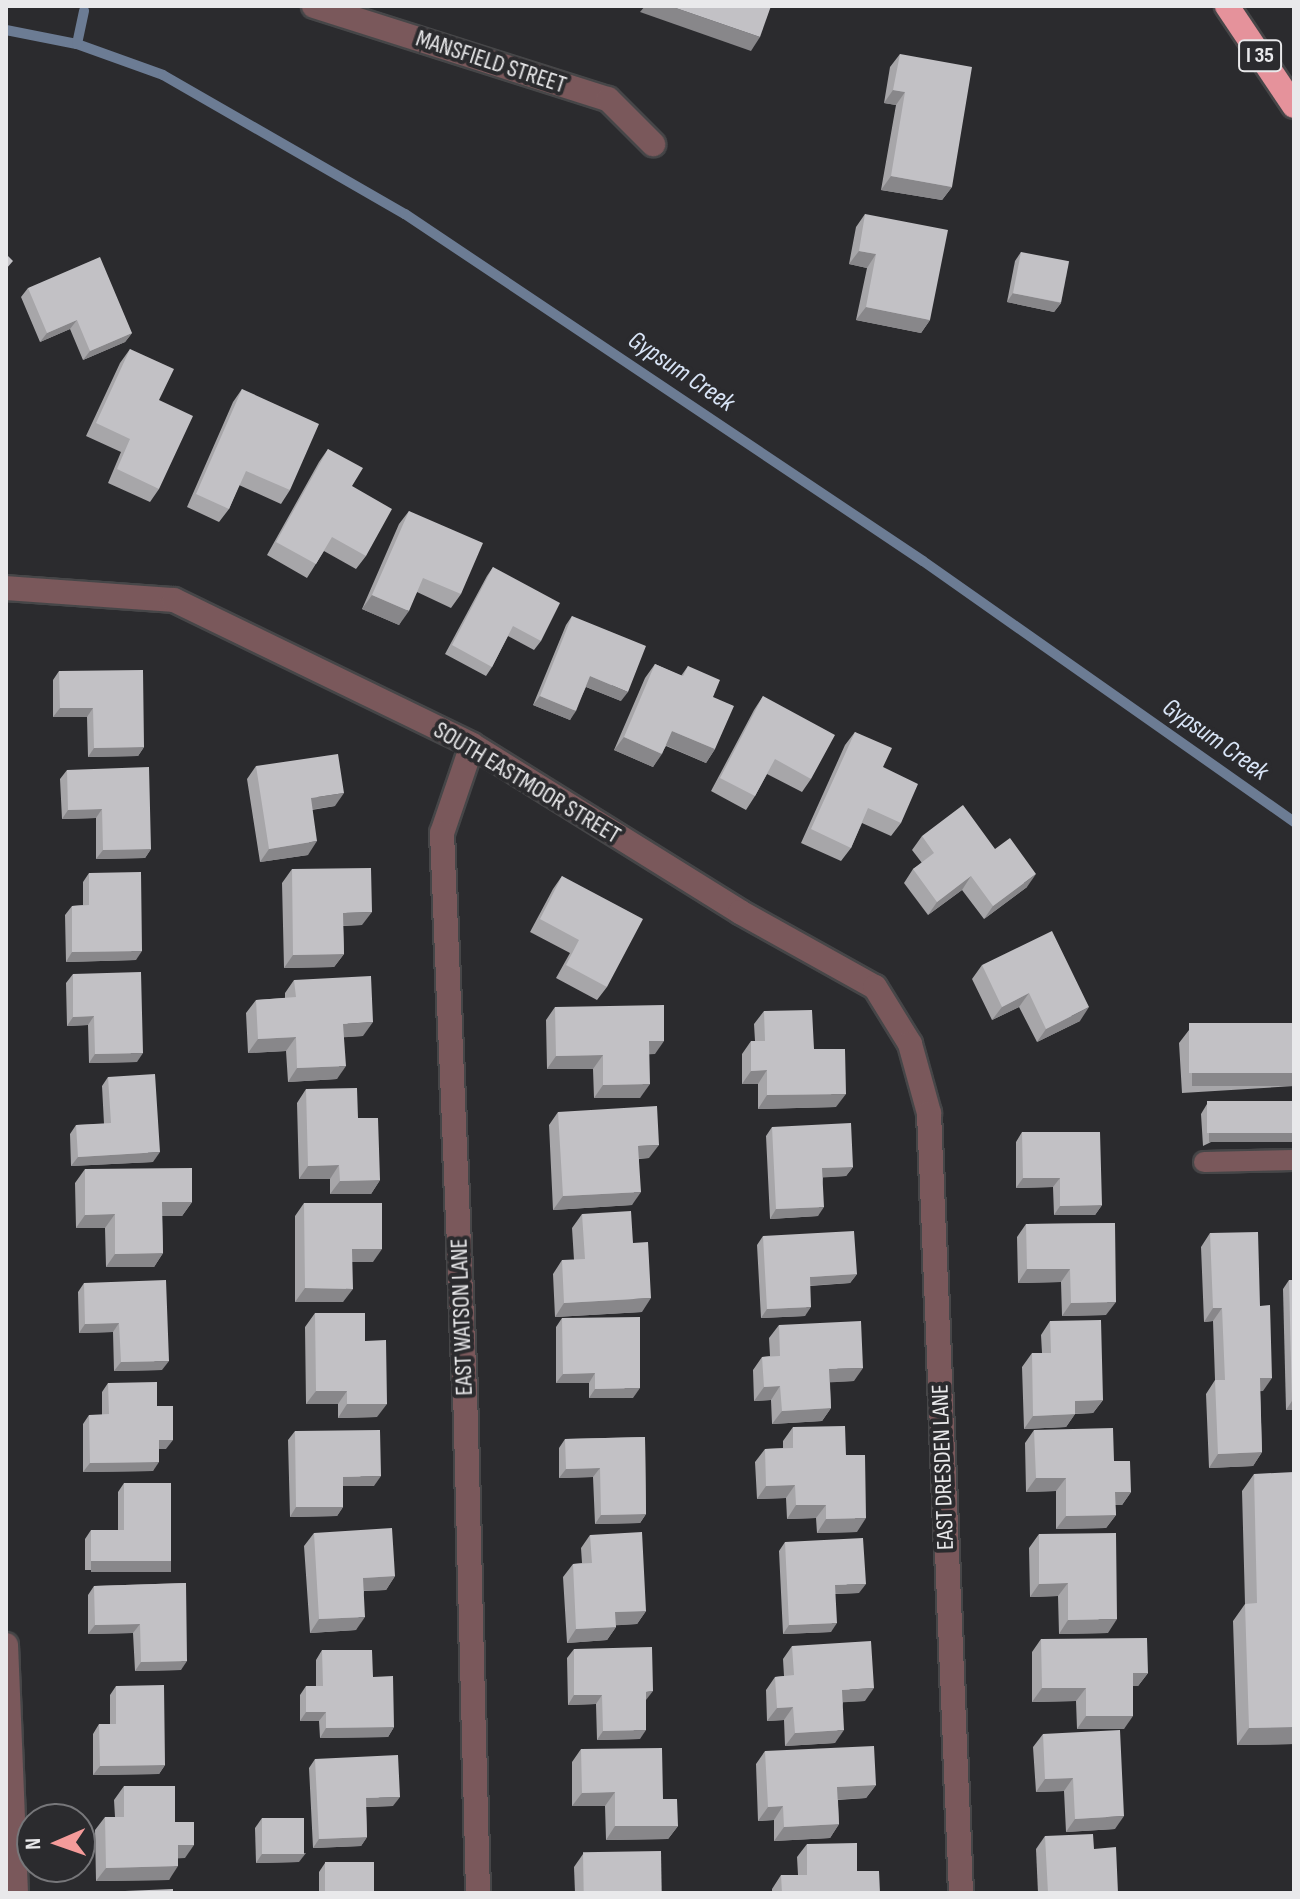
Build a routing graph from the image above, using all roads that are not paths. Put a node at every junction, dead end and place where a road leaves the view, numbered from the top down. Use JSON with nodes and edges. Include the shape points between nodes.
{"nodes":[{"id":1,"x":314,"y":6,"type":"edge"},
{"id":2,"x":1227,"y":6,"type":"edge"},
{"id":3,"x":1294,"y":106,"type":"edge"},
{"id":4,"x":653,"y":144,"type":"dead end"},
{"id":5,"x":6,"y":588,"type":"edge"},
{"id":6,"x":472,"y":745,"type":"junction"},
{"id":7,"x":910,"y":1044,"type":"joint"},
{"id":8,"x":1294,"y":1160,"type":"edge"},
{"id":9,"x":1204,"y":1162,"type":"dead end"},
{"id":10,"x":6,"y":1645,"type":"edge"},
{"id":11,"x":16,"y":1893,"type":"edge"},
{"id":12,"x":478,"y":1893,"type":"edge"},
{"id":13,"x":961,"y":1893,"type":"edge"}],
"edges":[{"from":1,"to":4,"type":"street","name":"MANSFIELD STREET","via":[[608,99]]},
{"from":2,"to":3,"type":"highway","number":"I 35"},
{"from":5,"to":6,"type":"street","name":"SOUTH EASTMOOR STREET","via":[[174,600]]},
{"from":6,"to":7,"type":"street","name":"SOUTH EASTMOOR STREET","via":[[740,912],[875,987]]},
{"from":6,"to":12,"type":"street","name":"EAST WATSON LANE","via":[[442,833],[465,1390]]},
{"from":7,"to":13,"type":"street","name":"EAST DRESDEN LANE","via":[[929,1113]]},
{"from":8,"to":9,"type":"lane"},
{"from":10,"to":11,"type":"street"}]}
